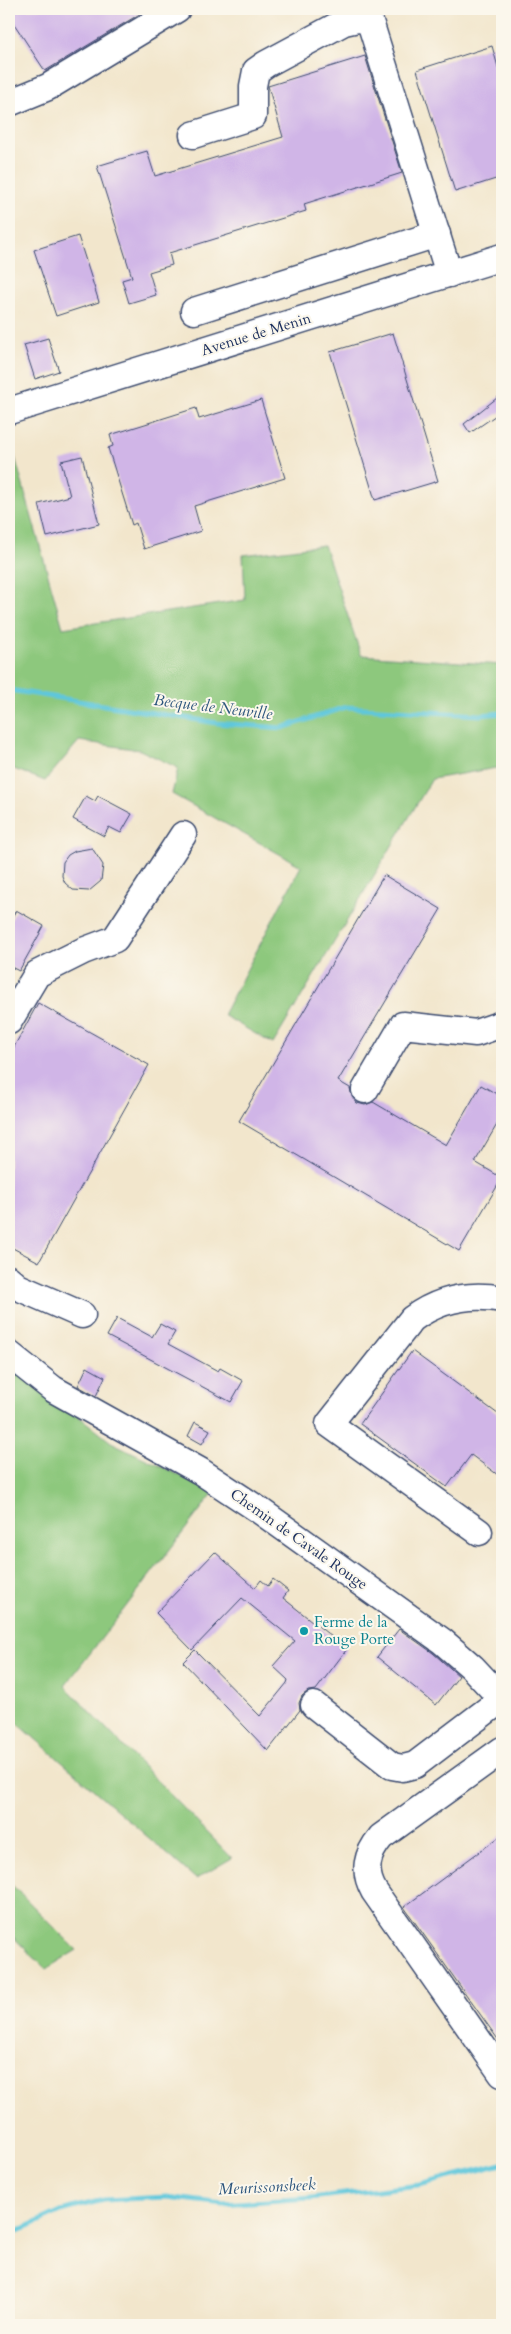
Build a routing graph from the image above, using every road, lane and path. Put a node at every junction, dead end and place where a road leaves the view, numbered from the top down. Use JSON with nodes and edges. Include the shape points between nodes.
{"nodes":[{"id":1,"x":177,"y":9,"type":"edge"},
{"id":2,"x":9,"y":103,"type":"edge"},
{"id":3,"x":193,"y":135,"type":"dead end"},
{"id":4,"x":437,"y":234,"type":"junction"},
{"id":5,"x":502,"y":257,"type":"edge"},
{"id":6,"x":449,"y":274,"type":"junction"},
{"id":7,"x":256,"y":291,"type":"junction"},
{"id":8,"x":194,"y":311,"type":"dead end"},
{"id":9,"x":267,"y":330,"type":"junction"},
{"id":10,"x":9,"y":411,"type":"edge"},
{"id":11,"x":183,"y":836,"type":"dead end"},
{"id":12,"x":9,"y":1021,"type":"edge"},
{"id":13,"x":502,"y":1024,"type":"edge"},
{"id":14,"x":365,"y":1090,"type":"dead end"},
{"id":15,"x":9,"y":1280,"type":"edge"},
{"id":16,"x":502,"y":1299,"type":"edge"},
{"id":17,"x":82,"y":1316,"type":"dead end"},
{"id":18,"x":9,"y":1354,"type":"edge"},
{"id":19,"x":480,"y":1532,"type":"dead end"},
{"id":20,"x":502,"y":1699,"type":"edge"},
{"id":21,"x":314,"y":1705,"type":"dead end"},
{"id":22,"x":502,"y":1750,"type":"edge"},
{"id":23,"x":502,"y":2074,"type":"edge"}],
"edges":[{"from":1,"to":2,"type":"street","via":[[48,87]]},
{"from":3,"to":4,"type":"street","via":[[253,116],[256,71],[344,22],[362,18],[371,25]]},
{"from":4,"to":6,"type":"street"},
{"from":4,"to":7,"type":"street"},
{"from":5,"to":6,"type":"street","name":"Avenue de Menin"},
{"from":6,"to":9,"type":"street","name":"Avenue de Menin"},
{"from":7,"to":8,"type":"street"},
{"from":7,"to":9,"type":"street"},
{"from":9,"to":10,"type":"street","name":"Avenue de Menin"},
{"from":11,"to":12,"type":"street","via":[[115,939],[82,951],[37,974]]},
{"from":13,"to":14,"type":"street","via":[[476,1033],[403,1025]]},
{"from":15,"to":17,"type":"street"},
{"from":16,"to":19,"type":"street","via":[[463,1297],[424,1310],[412,1319],[329,1424]]},
{"from":18,"to":20,"type":"street","name":"Chemin de Cavale Rouge","via":[[53,1389],[230,1490],[442,1641]]},
{"from":20,"to":21,"type":"street","via":[[415,1765],[403,1768],[392,1766]]},
{"from":22,"to":23,"type":"street","via":[[381,1838],[372,1848],[366,1868],[374,1892]]}]}
